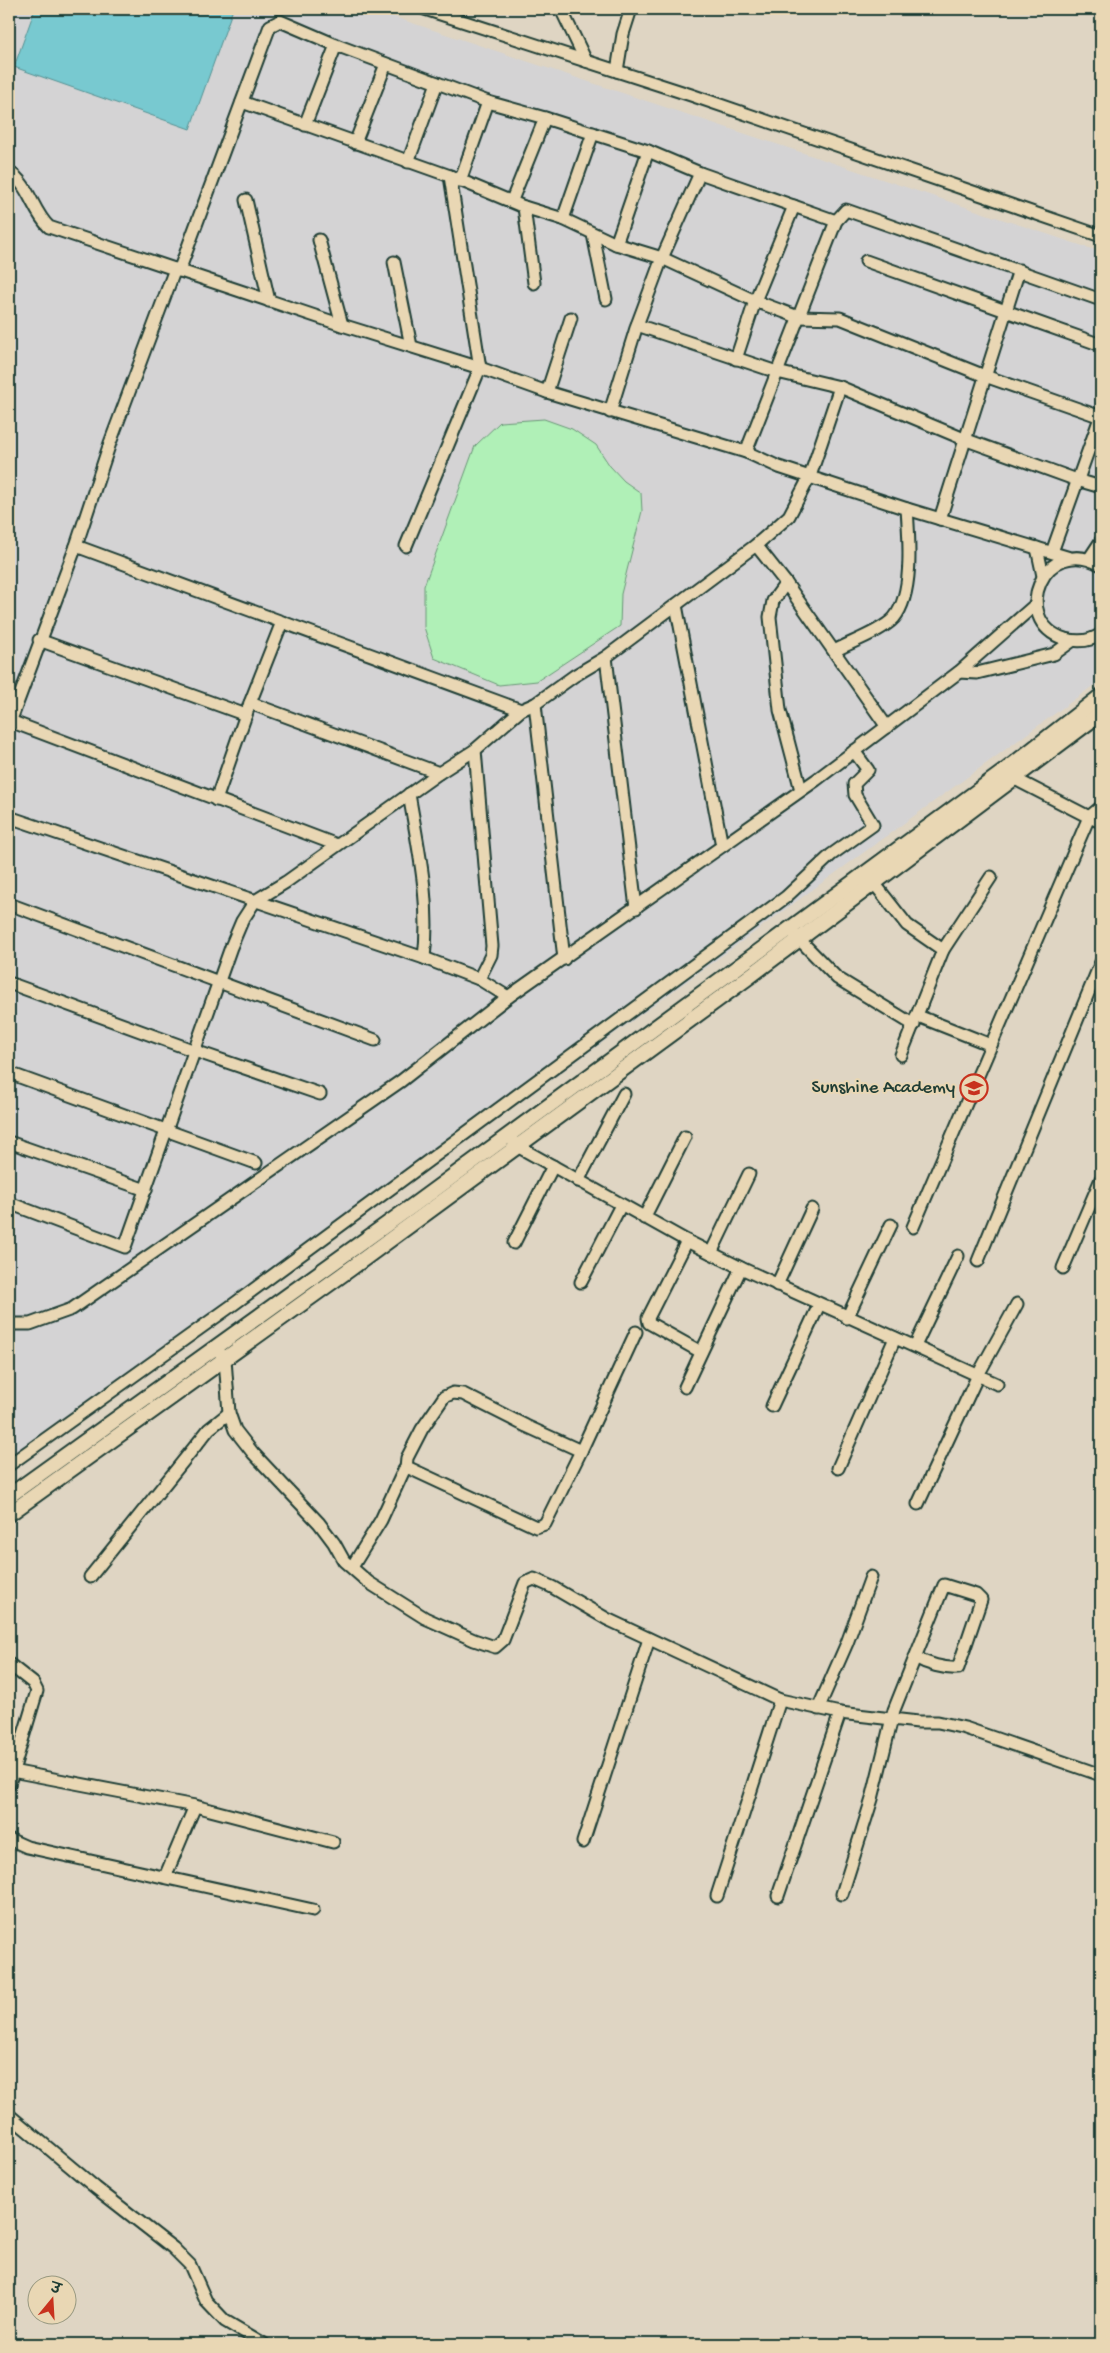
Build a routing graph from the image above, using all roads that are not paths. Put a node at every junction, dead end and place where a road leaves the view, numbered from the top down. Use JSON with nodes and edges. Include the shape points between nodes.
{"nodes":[{"id":1,"x":426,"y":9,"type":"edge"},
{"id":2,"x":561,"y":9,"type":"edge"},
{"id":3,"x":631,"y":9,"type":"edge"},
{"id":4,"x":336,"y":45,"type":"junction"},
{"id":5,"x":586,"y":61,"type":"junction"},
{"id":6,"x":386,"y":64,"type":"junction"},
{"id":7,"x":617,"y":71,"type":"junction"},
{"id":8,"x":438,"y":83,"type":"junction"},
{"id":9,"x":242,"y":102,"type":"junction"},
{"id":10,"x":488,"y":102,"type":"junction"},
{"id":11,"x":545,"y":118,"type":"junction"},
{"id":12,"x":305,"y":125,"type":"junction"},
{"id":13,"x":593,"y":133,"type":"junction"},
{"id":14,"x":355,"y":143,"type":"junction"},
{"id":15,"x":648,"y":152,"type":"junction"},
{"id":16,"x":408,"y":162,"type":"junction"},
{"id":17,"x":9,"y":172,"type":"edge"},
{"id":18,"x":700,"y":173,"type":"junction"},
{"id":19,"x":455,"y":179,"type":"junction"},
{"id":20,"x":246,"y":200,"type":"dead end"},
{"id":21,"x":512,"y":200,"type":"junction"},
{"id":22,"x":794,"y":206,"type":"junction"},
{"id":23,"x":524,"y":207,"type":"junction"},
{"id":24,"x":563,"y":219,"type":"junction"},
{"id":25,"x":836,"y":221,"type":"junction"},
{"id":26,"x":593,"y":234,"type":"junction"},
{"id":27,"x":1101,"y":236,"type":"edge"},
{"id":28,"x":318,"y":240,"type":"dead end"},
{"id":29,"x":616,"y":244,"type":"junction"},
{"id":30,"x":662,"y":258,"type":"junction"},
{"id":31,"x":866,"y":261,"type":"dead end"},
{"id":32,"x":394,"y":262,"type":"dead end"},
{"id":33,"x":177,"y":270,"type":"junction"},
{"id":34,"x":1019,"y":270,"type":"junction"},
{"id":35,"x":534,"y":283,"type":"dead end"},
{"id":36,"x":606,"y":300,"type":"dead end"},
{"id":37,"x":1101,"y":300,"type":"edge"},
{"id":38,"x":269,"y":301,"type":"junction"},
{"id":39,"x":755,"y":301,"type":"junction"},
{"id":40,"x":1008,"y":310,"type":"junction"},
{"id":41,"x":798,"y":317,"type":"junction"},
{"id":42,"x":571,"y":318,"type":"dead end"},
{"id":43,"x":342,"y":325,"type":"junction"},
{"id":44,"x":637,"y":325,"type":"junction"},
{"id":45,"x":1101,"y":345,"type":"edge"},
{"id":46,"x":411,"y":346,"type":"junction"},
{"id":47,"x":736,"y":359,"type":"junction"},
{"id":48,"x":480,"y":368,"type":"junction"},
{"id":49,"x":777,"y":372,"type":"junction"},
{"id":50,"x":985,"y":376,"type":"junction"},
{"id":51,"x":840,"y":387,"type":"junction"},
{"id":52,"x":547,"y":392,"type":"junction"},
{"id":53,"x":610,"y":412,"type":"junction"},
{"id":54,"x":1101,"y":417,"type":"edge"},
{"id":55,"x":964,"y":439,"type":"junction"},
{"id":56,"x":746,"y":452,"type":"junction"},
{"id":57,"x":810,"y":476,"type":"junction"},
{"id":58,"x":1077,"y":480,"type":"junction"},
{"id":59,"x":1101,"y":486,"type":"edge"},
{"id":60,"x":907,"y":509,"type":"junction"},
{"id":61,"x":940,"y":519,"type":"junction"},
{"id":62,"x":1101,"y":540,"type":"edge"},
{"id":63,"x":756,"y":545,"type":"junction"},
{"id":64,"x":76,"y":546,"type":"junction"},
{"id":65,"x":406,"y":546,"type":"dead end"},
{"id":66,"x":1037,"y":548,"type":"junction"},
{"id":67,"x":1052,"y":552,"type":"junction"},
{"id":68,"x":1070,"y":558,"type":"junction"},
{"id":69,"x":1088,"y":559,"type":"junction"},
{"id":70,"x":1101,"y":565,"type":"edge"},
{"id":71,"x":1043,"y":576,"type":"junction"},
{"id":72,"x":786,"y":583,"type":"junction"},
{"id":73,"x":1036,"y":604,"type":"junction"},
{"id":74,"x":676,"y":605,"type":"junction"},
{"id":75,"x":282,"y":622,"type":"junction"},
{"id":76,"x":1101,"y":634,"type":"edge"},
{"id":77,"x":39,"y":640,"type":"junction"},
{"id":78,"x":1072,"y":641,"type":"junction"},
{"id":79,"x":834,"y":651,"type":"junction"},
{"id":80,"x":606,"y":656,"type":"junction"},
{"id":81,"x":959,"y":672,"type":"junction"},
{"id":82,"x":1101,"y":696,"type":"edge"},
{"id":83,"x":250,"y":703,"type":"junction"},
{"id":84,"x":535,"y":704,"type":"junction"},
{"id":85,"x":521,"y":710,"type":"junction"},
{"id":86,"x":1101,"y":713,"type":"edge"},
{"id":87,"x":246,"y":715,"type":"junction"},
{"id":88,"x":9,"y":723,"type":"edge"},
{"id":89,"x":887,"y":727,"type":"junction"},
{"id":90,"x":475,"y":750,"type":"junction"},
{"id":91,"x":854,"y":751,"type":"junction"},
{"id":92,"x":439,"y":773,"type":"junction"},
{"id":93,"x":1015,"y":779,"type":"junction"},
{"id":94,"x":801,"y":790,"type":"junction"},
{"id":95,"x":409,"y":794,"type":"junction"},
{"id":96,"x":216,"y":800,"type":"junction"},
{"id":97,"x":1101,"y":807,"type":"edge"},
{"id":98,"x":1090,"y":816,"type":"junction"},
{"id":99,"x":9,"y":817,"type":"edge"},
{"id":100,"x":1101,"y":822,"type":"edge"},
{"id":101,"x":337,"y":845,"type":"junction"},
{"id":102,"x":722,"y":846,"type":"junction"},
{"id":103,"x":991,"y":877,"type":"dead end"},
{"id":104,"x":874,"y":883,"type":"junction"},
{"id":105,"x":255,"y":901,"type":"junction"},
{"id":106,"x":9,"y":904,"type":"edge"},
{"id":107,"x":636,"y":908,"type":"junction"},
{"id":108,"x":794,"y":934,"type":"junction"},
{"id":109,"x":943,"y":950,"type":"junction"},
{"id":110,"x":424,"y":958,"type":"junction"},
{"id":111,"x":564,"y":959,"type":"junction"},
{"id":112,"x":1101,"y":962,"type":"edge"},
{"id":113,"x":479,"y":979,"type":"junction"},
{"id":114,"x":220,"y":982,"type":"junction"},
{"id":115,"x":9,"y":983,"type":"edge"},
{"id":116,"x":508,"y":997,"type":"junction"},
{"id":117,"x":916,"y":1020,"type":"junction"},
{"id":118,"x":375,"y":1040,"type":"dead end"},
{"id":119,"x":991,"y":1046,"type":"junction"},
{"id":120,"x":194,"y":1051,"type":"junction"},
{"id":121,"x":901,"y":1056,"type":"dead end"},
{"id":122,"x":9,"y":1073,"type":"edge"},
{"id":123,"x":320,"y":1094,"type":"dead end"},
{"id":124,"x":624,"y":1094,"type":"dead end"},
{"id":125,"x":167,"y":1131,"type":"junction"},
{"id":126,"x":685,"y":1137,"type":"dead end"},
{"id":127,"x":513,"y":1141,"type":"junction"},
{"id":128,"x":9,"y":1142,"type":"edge"},
{"id":129,"x":256,"y":1163,"type":"dead end"},
{"id":130,"x":553,"y":1166,"type":"junction"},
{"id":131,"x":749,"y":1174,"type":"dead end"},
{"id":132,"x":1101,"y":1179,"type":"edge"},
{"id":133,"x":578,"y":1181,"type":"junction"},
{"id":134,"x":146,"y":1190,"type":"junction"},
{"id":135,"x":9,"y":1204,"type":"edge"},
{"id":136,"x":621,"y":1205,"type":"junction"},
{"id":137,"x":812,"y":1209,"type":"dead end"},
{"id":138,"x":644,"y":1218,"type":"junction"},
{"id":139,"x":891,"y":1225,"type":"dead end"},
{"id":140,"x":913,"y":1226,"type":"dead end"},
{"id":141,"x":687,"y":1241,"type":"junction"},
{"id":142,"x":514,"y":1243,"type":"dead end"},
{"id":143,"x":711,"y":1253,"type":"junction"},
{"id":144,"x":958,"y":1256,"type":"dead end"},
{"id":145,"x":978,"y":1261,"type":"dead end"},
{"id":146,"x":741,"y":1268,"type":"junction"},
{"id":147,"x":1063,"y":1268,"type":"dead end"},
{"id":148,"x":581,"y":1282,"type":"dead end"},
{"id":149,"x":777,"y":1285,"type":"junction"},
{"id":150,"x":1017,"y":1304,"type":"dead end"},
{"id":151,"x":819,"y":1305,"type":"junction"},
{"id":152,"x":847,"y":1318,"type":"junction"},
{"id":153,"x":9,"y":1324,"type":"edge"},
{"id":154,"x":636,"y":1332,"type":"dead end"},
{"id":155,"x":895,"y":1338,"type":"junction"},
{"id":156,"x":914,"y":1346,"type":"junction"},
{"id":157,"x":701,"y":1352,"type":"junction"},
{"id":158,"x":220,"y":1353,"type":"junction"},
{"id":159,"x":978,"y":1375,"type":"junction"},
{"id":160,"x":997,"y":1384,"type":"dead end"},
{"id":161,"x":685,"y":1387,"type":"dead end"},
{"id":162,"x":772,"y":1406,"type":"dead end"},
{"id":163,"x":229,"y":1413,"type":"junction"},
{"id":164,"x":582,"y":1451,"type":"junction"},
{"id":165,"x":9,"y":1465,"type":"edge"},
{"id":166,"x":838,"y":1468,"type":"dead end"},
{"id":167,"x":406,"y":1470,"type":"junction"},
{"id":168,"x":9,"y":1496,"type":"edge"},
{"id":169,"x":918,"y":1504,"type":"dead end"},
{"id":170,"x":9,"y":1514,"type":"edge"},
{"id":171,"x":352,"y":1567,"type":"junction"},
{"id":172,"x":90,"y":1577,"type":"dead end"},
{"id":173,"x":871,"y":1577,"type":"dead end"},
{"id":174,"x":649,"y":1639,"type":"junction"},
{"id":175,"x":915,"y":1657,"type":"junction"},
{"id":176,"x":9,"y":1664,"type":"edge"},
{"id":177,"x":780,"y":1700,"type":"junction"},
{"id":178,"x":818,"y":1710,"type":"junction"},
{"id":179,"x":840,"y":1713,"type":"junction"},
{"id":180,"x":893,"y":1719,"type":"junction"},
{"id":181,"x":12,"y":1771,"type":"junction"},
{"id":182,"x":1101,"y":1775,"type":"edge"},
{"id":183,"x":9,"y":1784,"type":"edge"},
{"id":184,"x":195,"y":1806,"type":"junction"},
{"id":185,"x":9,"y":1839,"type":"edge"},
{"id":186,"x":333,"y":1842,"type":"dead end"},
{"id":187,"x":583,"y":1842,"type":"dead end"},
{"id":188,"x":165,"y":1877,"type":"junction"},
{"id":189,"x":842,"y":1894,"type":"dead end"},
{"id":190,"x":717,"y":1896,"type":"dead end"},
{"id":191,"x":778,"y":1896,"type":"dead end"},
{"id":192,"x":313,"y":1910,"type":"dead end"},
{"id":193,"x":9,"y":2116,"type":"edge"},
{"id":194,"x":264,"y":2344,"type":"edge"}],
"edges":[{"from":1,"to":5,"type":"street"},
{"from":2,"to":5,"type":"street"},
{"from":3,"to":7,"type":"street"},
{"from":4,"to":6,"type":"street"},
{"from":4,"to":9,"type":"street","via":[[288,23],[275,22],[270,26]]},
{"from":4,"to":12,"type":"street"},
{"from":5,"to":7,"type":"street"},
{"from":6,"to":8,"type":"street"},
{"from":6,"to":14,"type":"street"},
{"from":7,"to":27,"type":"street"},
{"from":8,"to":10,"type":"street"},
{"from":8,"to":16,"type":"street"},
{"from":9,"to":12,"type":"street"},
{"from":9,"to":33,"type":"street"},
{"from":10,"to":11,"type":"street"},
{"from":10,"to":19,"type":"street"},
{"from":11,"to":13,"type":"street"},
{"from":11,"to":21,"type":"street"},
{"from":12,"to":14,"type":"street"},
{"from":13,"to":15,"type":"street"},
{"from":13,"to":24,"type":"street"},
{"from":14,"to":16,"type":"street"},
{"from":15,"to":18,"type":"street"},
{"from":15,"to":29,"type":"street"},
{"from":16,"to":19,"type":"street"},
{"from":17,"to":33,"type":"street","via":[[24,186],[40,218],[49,227]]},
{"from":18,"to":22,"type":"street"},
{"from":18,"to":30,"type":"street"},
{"from":19,"to":21,"type":"street"},
{"from":19,"to":48,"type":"street"},
{"from":20,"to":38,"type":"street"},
{"from":21,"to":23,"type":"street"},
{"from":22,"to":25,"type":"street"},
{"from":22,"to":39,"type":"street"},
{"from":23,"to":24,"type":"street"},
{"from":23,"to":35,"type":"street"},
{"from":24,"to":26,"type":"street"},
{"from":25,"to":34,"type":"street","via":[[846,210]]},
{"from":25,"to":41,"type":"street"},
{"from":26,"to":29,"type":"street"},
{"from":26,"to":36,"type":"street"},
{"from":28,"to":43,"type":"street"},
{"from":29,"to":30,"type":"street"},
{"from":30,"to":39,"type":"street"},
{"from":30,"to":44,"type":"street"},
{"from":31,"to":40,"type":"street"},
{"from":32,"to":46,"type":"street"},
{"from":33,"to":38,"type":"street"},
{"from":33,"to":64,"type":"street","via":[[110,444]]},
{"from":34,"to":37,"type":"street"},
{"from":34,"to":40,"type":"street"},
{"from":38,"to":43,"type":"street"},
{"from":39,"to":41,"type":"street"},
{"from":39,"to":47,"type":"street"},
{"from":40,"to":45,"type":"street"},
{"from":40,"to":50,"type":"street"},
{"from":41,"to":49,"type":"street"},
{"from":41,"to":50,"type":"street","via":[[840,318]]},
{"from":42,"to":52,"type":"street"},
{"from":43,"to":46,"type":"street"},
{"from":44,"to":47,"type":"street"},
{"from":44,"to":53,"type":"street"},
{"from":46,"to":48,"type":"street"},
{"from":47,"to":49,"type":"street"},
{"from":48,"to":52,"type":"street"},
{"from":48,"to":65,"type":"street"},
{"from":49,"to":51,"type":"street"},
{"from":49,"to":56,"type":"street"},
{"from":50,"to":54,"type":"street"},
{"from":50,"to":55,"type":"street"},
{"from":51,"to":55,"type":"street"},
{"from":51,"to":57,"type":"street"},
{"from":52,"to":53,"type":"street"},
{"from":53,"to":56,"type":"street"},
{"from":54,"to":58,"type":"street"},
{"from":55,"to":58,"type":"street"},
{"from":55,"to":61,"type":"street"},
{"from":56,"to":57,"type":"street"},
{"from":57,"to":60,"type":"street"},
{"from":57,"to":63,"type":"street","via":[[789,516]]},
{"from":58,"to":59,"type":"street"},
{"from":58,"to":67,"type":"street"},
{"from":60,"to":61,"type":"street"},
{"from":60,"to":79,"type":"street","via":[[910,549],[906,591],[895,616]]},
{"from":61,"to":66,"type":"street"},
{"from":62,"to":69,"type":"street"},
{"from":63,"to":72,"type":"street"},
{"from":63,"to":74,"type":"street"},
{"from":64,"to":75,"type":"street"},
{"from":64,"to":77,"type":"street"},
{"from":66,"to":67,"type":"street"},
{"from":66,"to":71,"type":"street"},
{"from":67,"to":68,"type":"street"},
{"from":68,"to":69,"type":"street"},
{"from":68,"to":71,"type":"street","via":[[1052,566]]},
{"from":69,"to":70,"type":"street"},
{"from":71,"to":73,"type":"street","via":[[1037,589]]},
{"from":72,"to":79,"type":"street"},
{"from":72,"to":94,"type":"street","via":[[773,601],[770,617],[780,710]]},
{"from":73,"to":78,"type":"street","via":[[1047,628]]},
{"from":73,"to":81,"type":"street"},
{"from":74,"to":80,"type":"street"},
{"from":74,"to":102,"type":"street"},
{"from":75,"to":83,"type":"street"},
{"from":75,"to":85,"type":"street"},
{"from":76,"to":78,"type":"street","via":[[1085,641]]},
{"from":77,"to":87,"type":"street"},
{"from":77,"to":88,"type":"street"},
{"from":78,"to":81,"type":"street","via":[[1054,654],[977,673]]},
{"from":79,"to":89,"type":"street"},
{"from":80,"to":84,"type":"street"},
{"from":80,"to":107,"type":"street"},
{"from":81,"to":89,"type":"street"},
{"from":82,"to":108,"type":"street"},
{"from":83,"to":87,"type":"street"},
{"from":83,"to":92,"type":"street"},
{"from":84,"to":85,"type":"street"},
{"from":84,"to":111,"type":"street"},
{"from":85,"to":90,"type":"street"},
{"from":86,"to":93,"type":"street"},
{"from":87,"to":96,"type":"street"},
{"from":88,"to":96,"type":"street"},
{"from":89,"to":91,"type":"street"},
{"from":90,"to":92,"type":"street"},
{"from":90,"to":113,"type":"street","via":[[492,946]]},
{"from":91,"to":94,"type":"street"},
{"from":91,"to":165,"type":"street","via":[[868,770],[854,784],[855,796],[873,825],[831,855],[786,897]]},
{"from":92,"to":95,"type":"street"},
{"from":93,"to":98,"type":"street"},
{"from":93,"to":104,"type":"street"},
{"from":94,"to":102,"type":"street"},
{"from":95,"to":101,"type":"street"},
{"from":95,"to":110,"type":"street","via":[[421,862],[426,923]]},
{"from":96,"to":101,"type":"street"},
{"from":97,"to":98,"type":"street"},
{"from":98,"to":100,"type":"street"},
{"from":98,"to":119,"type":"street"},
{"from":99,"to":105,"type":"street"},
{"from":101,"to":105,"type":"street"},
{"from":102,"to":107,"type":"street"},
{"from":103,"to":109,"type":"street"},
{"from":104,"to":108,"type":"street"},
{"from":104,"to":109,"type":"street","via":[[907,925]]},
{"from":105,"to":110,"type":"street"},
{"from":105,"to":114,"type":"street","via":[[242,921]]},
{"from":106,"to":114,"type":"street"},
{"from":107,"to":111,"type":"street"},
{"from":108,"to":117,"type":"street","via":[[837,978]]},
{"from":108,"to":127,"type":"street","via":[[750,976]]},
{"from":109,"to":117,"type":"street"},
{"from":110,"to":113,"type":"street"},
{"from":111,"to":116,"type":"street"},
{"from":112,"to":145,"type":"street"},
{"from":113,"to":116,"type":"street"},
{"from":114,"to":118,"type":"street"},
{"from":114,"to":120,"type":"street"},
{"from":115,"to":120,"type":"street"},
{"from":116,"to":153,"type":"street","via":[[402,1081],[72,1309],[30,1324]]},
{"from":117,"to":119,"type":"street"},
{"from":117,"to":121,"type":"street"},
{"from":119,"to":140,"type":"street"},
{"from":120,"to":123,"type":"street"},
{"from":120,"to":125,"type":"street"},
{"from":122,"to":125,"type":"street"},
{"from":124,"to":133,"type":"street"},
{"from":125,"to":129,"type":"street"},
{"from":125,"to":134,"type":"street"},
{"from":126,"to":138,"type":"street"},
{"from":127,"to":130,"type":"street"},
{"from":127,"to":158,"type":"street"},
{"from":128,"to":134,"type":"street"},
{"from":130,"to":133,"type":"street"},
{"from":130,"to":142,"type":"street"},
{"from":131,"to":143,"type":"street"},
{"from":132,"to":147,"type":"street"},
{"from":133,"to":136,"type":"street"},
{"from":134,"to":135,"type":"street","via":[[125,1247]]},
{"from":136,"to":138,"type":"street"},
{"from":136,"to":148,"type":"street"},
{"from":137,"to":149,"type":"street"},
{"from":138,"to":141,"type":"street"},
{"from":139,"to":152,"type":"street"},
{"from":141,"to":143,"type":"street"},
{"from":141,"to":157,"type":"street","via":[[648,1318],[649,1323],[659,1330]]},
{"from":143,"to":146,"type":"street"},
{"from":144,"to":156,"type":"street"},
{"from":146,"to":149,"type":"street"},
{"from":146,"to":157,"type":"street"},
{"from":149,"to":151,"type":"street"},
{"from":150,"to":159,"type":"street"},
{"from":151,"to":152,"type":"street"},
{"from":151,"to":162,"type":"street"},
{"from":152,"to":155,"type":"street"},
{"from":154,"to":164,"type":"street"},
{"from":155,"to":156,"type":"street"},
{"from":155,"to":166,"type":"street"},
{"from":156,"to":159,"type":"street"},
{"from":157,"to":161,"type":"street"},
{"from":158,"to":163,"type":"street"},
{"from":158,"to":168,"type":"street"},
{"from":158,"to":170,"type":"street"},
{"from":159,"to":160,"type":"street"},
{"from":159,"to":169,"type":"street"},
{"from":163,"to":171,"type":"street","via":[[235,1430],[253,1453],[319,1522],[344,1561]]},
{"from":163,"to":172,"type":"street","via":[[209,1429]]},
{"from":164,"to":167,"type":"street","via":[[545,1524],[536,1527],[409,1468]]},
{"from":164,"to":167,"type":"street","via":[[463,1394],[454,1393],[444,1397],[422,1429],[407,1458]]},
{"from":167,"to":171,"type":"street"},
{"from":171,"to":174,"type":"street","via":[[368,1582],[425,1618],[495,1646],[503,1640],[525,1583],[534,1579]]},
{"from":173,"to":178,"type":"street"},
{"from":174,"to":177,"type":"street"},
{"from":174,"to":187,"type":"street"},
{"from":175,"to":175,"type":"street","via":[[924,1662],[958,1668],[981,1600],[976,1595],[944,1585]]},
{"from":175,"to":180,"type":"street"},
{"from":176,"to":181,"type":"street","via":[[37,1691]]},
{"from":177,"to":178,"type":"street"},
{"from":177,"to":190,"type":"street"},
{"from":178,"to":179,"type":"street"},
{"from":179,"to":180,"type":"street"},
{"from":179,"to":191,"type":"street"},
{"from":180,"to":182,"type":"street","via":[[938,1722],[965,1728]]},
{"from":180,"to":189,"type":"street"},
{"from":181,"to":183,"type":"street"},
{"from":181,"to":184,"type":"street"},
{"from":184,"to":186,"type":"street"},
{"from":184,"to":188,"type":"street"},
{"from":185,"to":188,"type":"street","via":[[27,1847]]},
{"from":188,"to":192,"type":"street"},
{"from":193,"to":194,"type":"street","via":[[173,2248],[190,2265],[206,2301],[225,2321]]}]}
